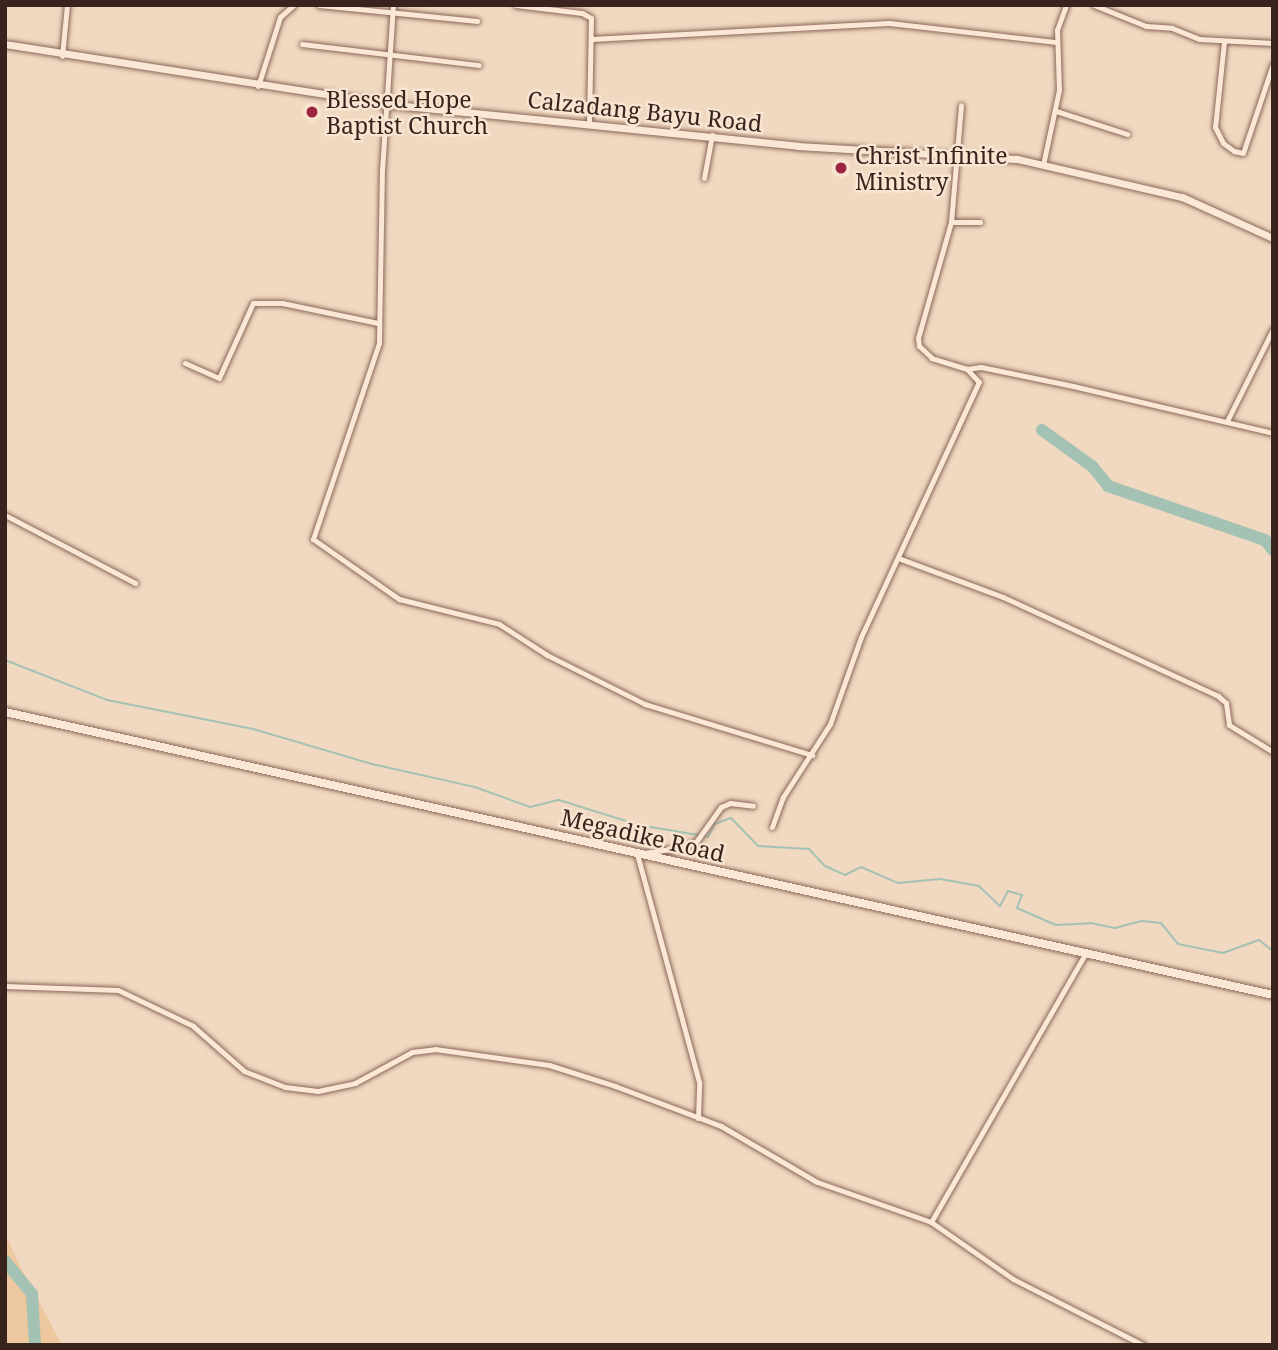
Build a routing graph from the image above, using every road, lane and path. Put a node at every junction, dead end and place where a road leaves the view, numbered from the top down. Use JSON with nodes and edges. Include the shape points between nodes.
{"nodes":[{"id":1,"x":66,"y":5,"type":"edge"},
{"id":2,"x":294,"y":5,"type":"edge"},
{"id":3,"x":320,"y":5,"type":"edge"},
{"id":4,"x":393,"y":5,"type":"edge"},
{"id":5,"x":516,"y":5,"type":"edge"},
{"id":6,"x":1066,"y":5,"type":"edge"},
{"id":7,"x":1094,"y":5,"type":"edge"},
{"id":8,"x":393,"y":13,"type":"junction"},
{"id":9,"x":477,"y":21,"type":"dead end"},
{"id":10,"x":592,"y":39,"type":"junction"},
{"id":11,"x":1057,"y":42,"type":"junction"},
{"id":12,"x":1224,"y":42,"type":"junction"},
{"id":13,"x":1273,"y":43,"type":"edge"},
{"id":14,"x":5,"y":44,"type":"edge"},
{"id":15,"x":302,"y":44,"type":"dead end"},
{"id":16,"x":390,"y":53,"type":"junction"},
{"id":17,"x":62,"y":56,"type":"junction"},
{"id":18,"x":1273,"y":64,"type":"edge"},
{"id":19,"x":478,"y":65,"type":"dead end"},
{"id":20,"x":258,"y":86,"type":"junction"},
{"id":21,"x":387,"y":104,"type":"junction"},
{"id":22,"x":961,"y":105,"type":"dead end"},
{"id":23,"x":1056,"y":111,"type":"junction"},
{"id":24,"x":589,"y":124,"type":"junction"},
{"id":25,"x":1127,"y":134,"type":"dead end"},
{"id":26,"x":712,"y":135,"type":"junction"},
{"id":27,"x":955,"y":154,"type":"junction"},
{"id":28,"x":1043,"y":164,"type":"junction"},
{"id":29,"x":704,"y":178,"type":"dead end"},
{"id":30,"x":951,"y":222,"type":"junction"},
{"id":31,"x":981,"y":222,"type":"dead end"},
{"id":32,"x":1273,"y":238,"type":"edge"},
{"id":33,"x":378,"y":323,"type":"junction"},
{"id":34,"x":1273,"y":328,"type":"edge"},
{"id":35,"x":185,"y":363,"type":"dead end"},
{"id":36,"x":967,"y":369,"type":"junction"},
{"id":37,"x":1227,"y":422,"type":"junction"},
{"id":38,"x":1273,"y":433,"type":"edge"},
{"id":39,"x":5,"y":515,"type":"edge"},
{"id":40,"x":898,"y":558,"type":"junction"},
{"id":41,"x":135,"y":583,"type":"dead end"},
{"id":42,"x":5,"y":712,"type":"edge"},
{"id":43,"x":1273,"y":752,"type":"edge"},
{"id":44,"x":812,"y":755,"type":"junction"},
{"id":45,"x":752,"y":806,"type":"dead end"},
{"id":46,"x":772,"y":827,"type":"dead end"},
{"id":47,"x":637,"y":854,"type":"junction"},
{"id":48,"x":1085,"y":954,"type":"junction"},
{"id":49,"x":5,"y":986,"type":"edge"},
{"id":50,"x":1273,"y":995,"type":"edge"},
{"id":51,"x":698,"y":1118,"type":"junction"},
{"id":52,"x":931,"y":1222,"type":"junction"},
{"id":53,"x":1143,"y":1345,"type":"edge"}],
"edges":[{"from":1,"to":17,"type":"street"},
{"from":2,"to":20,"type":"street","via":[[279,17]]},
{"from":3,"to":8,"type":"street"},
{"from":4,"to":8,"type":"street"},
{"from":5,"to":10,"type":"street","via":[[586,14]]},
{"from":6,"to":11,"type":"street"},
{"from":7,"to":12,"type":"street","via":[[1146,26]]},
{"from":8,"to":9,"type":"street"},
{"from":8,"to":16,"type":"street"},
{"from":10,"to":11,"type":"street","via":[[889,23]]},
{"from":10,"to":24,"type":"street"},
{"from":11,"to":23,"type":"street"},
{"from":12,"to":13,"type":"street"},
{"from":12,"to":18,"type":"street","via":[[1215,127],[1223,143],[1234,150],[1243,153]]},
{"from":14,"to":17,"type":"street","name":"Calzadang Bayu Road"},
{"from":15,"to":16,"type":"street"},
{"from":16,"to":19,"type":"street"},
{"from":16,"to":21,"type":"street"},
{"from":17,"to":20,"type":"street","name":"Calzadang Bayu Road"},
{"from":20,"to":21,"type":"street","name":"Calzadang Bayu Road"},
{"from":21,"to":24,"type":"street","name":"Calzadang Bayu Road"},
{"from":21,"to":33,"type":"street"},
{"from":22,"to":27,"type":"street"},
{"from":23,"to":25,"type":"street"},
{"from":23,"to":28,"type":"street"},
{"from":24,"to":26,"type":"street","name":"Calzadang Bayu Road"},
{"from":26,"to":27,"type":"street","name":"Calzadang Bayu Road","via":[[797,146]]},
{"from":26,"to":29,"type":"street"},
{"from":27,"to":28,"type":"street","name":"Calzadang Bayu Road"},
{"from":27,"to":30,"type":"street"},
{"from":28,"to":32,"type":"street","name":"Calzadang Bayu Road","via":[[1182,197]]},
{"from":30,"to":31,"type":"street"},
{"from":30,"to":36,"type":"street","via":[[919,329],[919,346],[932,358]]},
{"from":33,"to":35,"type":"street","via":[[295,305],[253,303],[219,378]]},
{"from":33,"to":44,"type":"street","via":[[378,353],[313,539],[399,599],[499,624],[547,655],[645,704]]},
{"from":34,"to":37,"type":"street"},
{"from":36,"to":37,"type":"street","via":[[994,369]]},
{"from":36,"to":40,"type":"street","via":[[979,382]]},
{"from":37,"to":38,"type":"street"},
{"from":39,"to":41,"type":"street"},
{"from":40,"to":43,"type":"street","via":[[1003,597],[1218,696],[1226,703],[1229,725]]},
{"from":40,"to":44,"type":"street","via":[[861,637],[832,719]]},
{"from":42,"to":47,"type":"main road","name":"Megadike Road"},
{"from":44,"to":46,"type":"street","via":[[783,797]]},
{"from":45,"to":47,"type":"street","via":[[730,803],[721,807],[696,842]]},
{"from":47,"to":48,"type":"main road","name":"Megadike Road"},
{"from":47,"to":51,"type":"street","via":[[699,1082]]},
{"from":48,"to":50,"type":"main road","name":"Megadike Road"},
{"from":48,"to":52,"type":"street"},
{"from":49,"to":51,"type":"street","via":[[118,990],[193,1026],[244,1071],[285,1087],[318,1091],[355,1083],[412,1052],[456,1050],[549,1065]]},
{"from":51,"to":52,"type":"street","via":[[721,1126],[817,1182]]},
{"from":52,"to":53,"type":"street","via":[[1013,1279]]}]}
